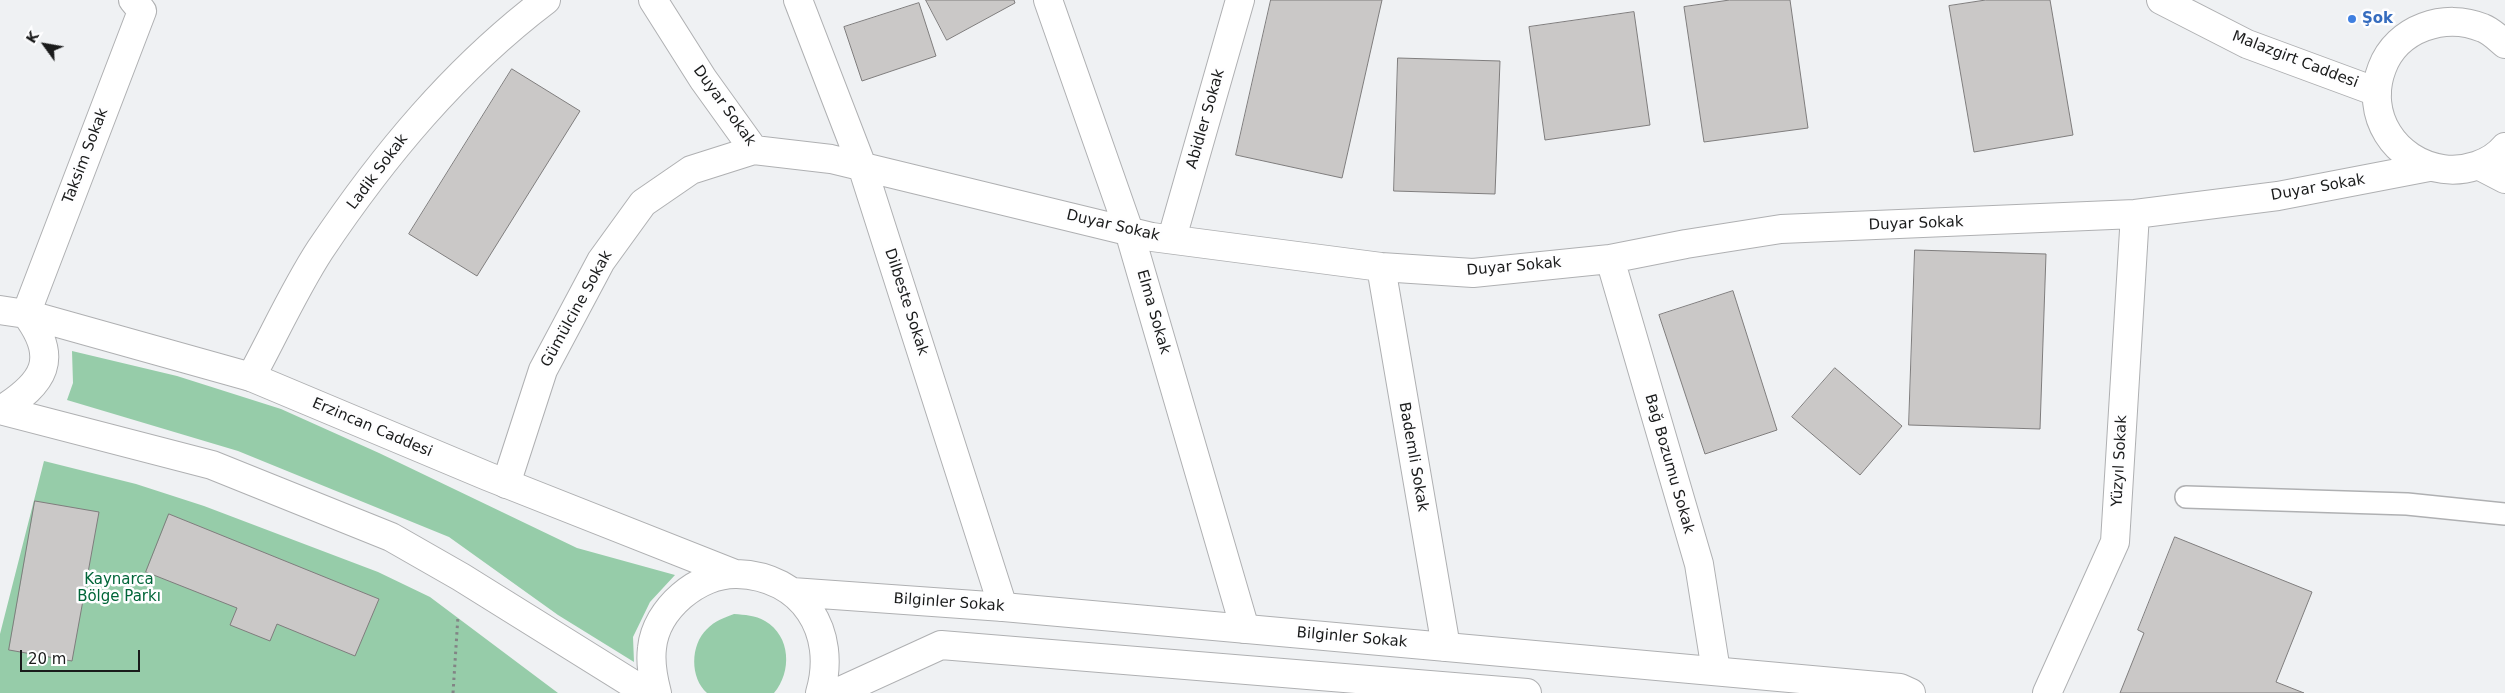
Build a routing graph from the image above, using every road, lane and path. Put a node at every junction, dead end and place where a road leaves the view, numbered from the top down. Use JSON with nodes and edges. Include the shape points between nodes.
{"nodes":[{"id":1,"x":546,"y":0,"type":"edge"},
{"id":2,"x":654,"y":0,"type":"edge"},
{"id":3,"x":798,"y":0,"type":"edge"},
{"id":4,"x":1048,"y":0,"type":"edge"},
{"id":5,"x":1240,"y":0,"type":"edge"},
{"id":6,"x":2161,"y":0,"type":"edge"},
{"id":7,"x":2440,"y":0,"type":"edge"},
{"id":8,"x":144,"y":4,"type":"edge"},
{"id":9,"x":2414,"y":31,"type":"junction"},
{"id":10,"x":2505,"y":39,"type":"edge"},
{"id":11,"x":2505,"y":44,"type":"edge"},
{"id":12,"x":2377,"y":92,"type":"junction"},
{"id":13,"x":2505,"y":147,"type":"edge"},
{"id":14,"x":754,"y":150,"type":"junction"},
{"id":15,"x":862,"y":166,"type":"junction"},
{"id":16,"x":2478,"y":166,"type":"junction"},
{"id":17,"x":2429,"y":167,"type":"junction"},
{"id":18,"x":2505,"y":179,"type":"edge"},
{"id":19,"x":2135,"y":214,"type":"junction"},
{"id":20,"x":1129,"y":231,"type":"junction"},
{"id":21,"x":1172,"y":238,"type":"junction"},
{"id":22,"x":1610,"y":259,"type":"junction"},
{"id":23,"x":1381,"y":267,"type":"junction"},
{"id":24,"x":13,"y":312,"type":"edge"},
{"id":25,"x":251,"y":377,"type":"junction"},
{"id":26,"x":0,"y":410,"type":"edge"},
{"id":27,"x":506,"y":484,"type":"junction"},
{"id":28,"x":2186,"y":497,"type":"dead end"},
{"id":29,"x":2505,"y":514,"type":"edge"},
{"id":30,"x":736,"y":574,"type":"junction"},
{"id":31,"x":461,"y":577,"type":"junction"},
{"id":32,"x":792,"y":592,"type":"junction"},
{"id":33,"x":1003,"y":607,"type":"junction"},
{"id":34,"x":1245,"y":629,"type":"junction"},
{"id":35,"x":1446,"y":647,"type":"junction"},
{"id":36,"x":1716,"y":671,"type":"junction"},
{"id":37,"x":453,"y":693,"type":"edge"},
{"id":38,"x":647,"y":693,"type":"edge"},
{"id":39,"x":657,"y":693,"type":"edge"},
{"id":40,"x":820,"y":693,"type":"edge"},
{"id":41,"x":836,"y":693,"type":"edge"},
{"id":42,"x":1527,"y":693,"type":"edge"},
{"id":43,"x":1911,"y":693,"type":"edge"},
{"id":44,"x":2047,"y":693,"type":"edge"}],
"edges":[{"from":1,"to":25,"type":"street","name":"Ladik Sokak","via":[[456,78],[392,148],[319,252]]},
{"from":2,"to":14,"type":"street","name":"Duyar Sokak","via":[[703,79]]},
{"from":3,"to":15,"type":"street","name":"Dilbeste Sokak"},
{"from":4,"to":20,"type":"street","name":"Elma Sokak"},
{"from":5,"to":21,"type":"street","name":"Abidler Sokak"},
{"from":6,"to":12,"type":"street","name":"Malazgirt Caddesi","via":[[2247,44]]},
{"from":7,"to":9,"type":"street"},
{"from":8,"to":24,"type":"street","name":"Taksim Sokak"},
{"from":9,"to":11,"type":"street","via":[[2437,22],[2462,22],[2485,29]]},
{"from":9,"to":12,"type":"street","via":[[2395,46],[2382,68]]},
{"from":10,"to":11,"type":"street"},
{"from":12,"to":17,"type":"street","via":[[2379,116],[2390,138],[2407,156]]},
{"from":13,"to":16,"type":"street"},
{"from":14,"to":15,"type":"street","name":"Duyar Sokak","via":[[832,159]]},
{"from":14,"to":27,"type":"street","name":"Gümülcine Sokak","via":[[691,170],[642,203],[601,261],[543,370]]},
{"from":15,"to":20,"type":"street","name":"Duyar Sokak"},
{"from":15,"to":33,"type":"street","name":"Dilbeste Sokak"},
{"from":16,"to":17,"type":"street","via":[[2453,170]]},
{"from":16,"to":18,"type":"street"},
{"from":17,"to":19,"type":"street","name":"Duyar Sokak","via":[[2278,196]]},
{"from":19,"to":22,"type":"street","name":"Duyar Sokak","via":[[1781,229]]},
{"from":19,"to":44,"type":"street","name":"Yüzyıl Sokak","via":[[2115,542]]},
{"from":20,"to":21,"type":"street","name":"Duyar Sokak"},
{"from":20,"to":34,"type":"street","name":"Elma Sokak"},
{"from":21,"to":23,"type":"street","name":"Duyar Sokak"},
{"from":22,"to":23,"type":"street","name":"Duyar Sokak","via":[[1473,273]]},
{"from":22,"to":36,"type":"street","name":"Bağ Bozumu Sokak","via":[[1699,564]]},
{"from":23,"to":35,"type":"street","name":"Bademli Sokak"},
{"from":24,"to":25,"type":"street","name":"Erzincan Caddesi"},
{"from":24,"to":26,"type":"street","via":[[38,330],[44,348],[43,367],[36,383],[24,396]]},
{"from":25,"to":27,"type":"street","name":"Erzincan Caddesi"},
{"from":26,"to":31,"type":"street","via":[[212,465],[391,537]]},
{"from":27,"to":30,"type":"street","name":"Erzincan Caddesi"},
{"from":28,"to":29,"type":"lane","via":[[2407,504]]},
{"from":30,"to":32,"type":"street","name":"Erzincan Caddesi","via":[[765,578]]},
{"from":30,"to":39,"type":"street","name":"Erzincan Caddesi","via":[[706,580],[680,597],[661,620],[652,646],[651,674]]},
{"from":31,"to":37,"type":"path"},
{"from":31,"to":38,"type":"street"},
{"from":32,"to":33,"type":"street","name":"Bilginler Sokak"},
{"from":32,"to":40,"type":"street","name":"Erzincan Caddesi","via":[[813,614],[824,642],[826,672]]},
{"from":33,"to":34,"type":"street","name":"Bilginler Sokak"},
{"from":34,"to":35,"type":"street","name":"Bilginler Sokak"},
{"from":35,"to":36,"type":"street","name":"Bilginler Sokak"},
{"from":36,"to":43,"type":"street","name":"Bilginler Sokak","via":[[1900,688]]},
{"from":41,"to":42,"type":"street","via":[[941,645]]}]}
